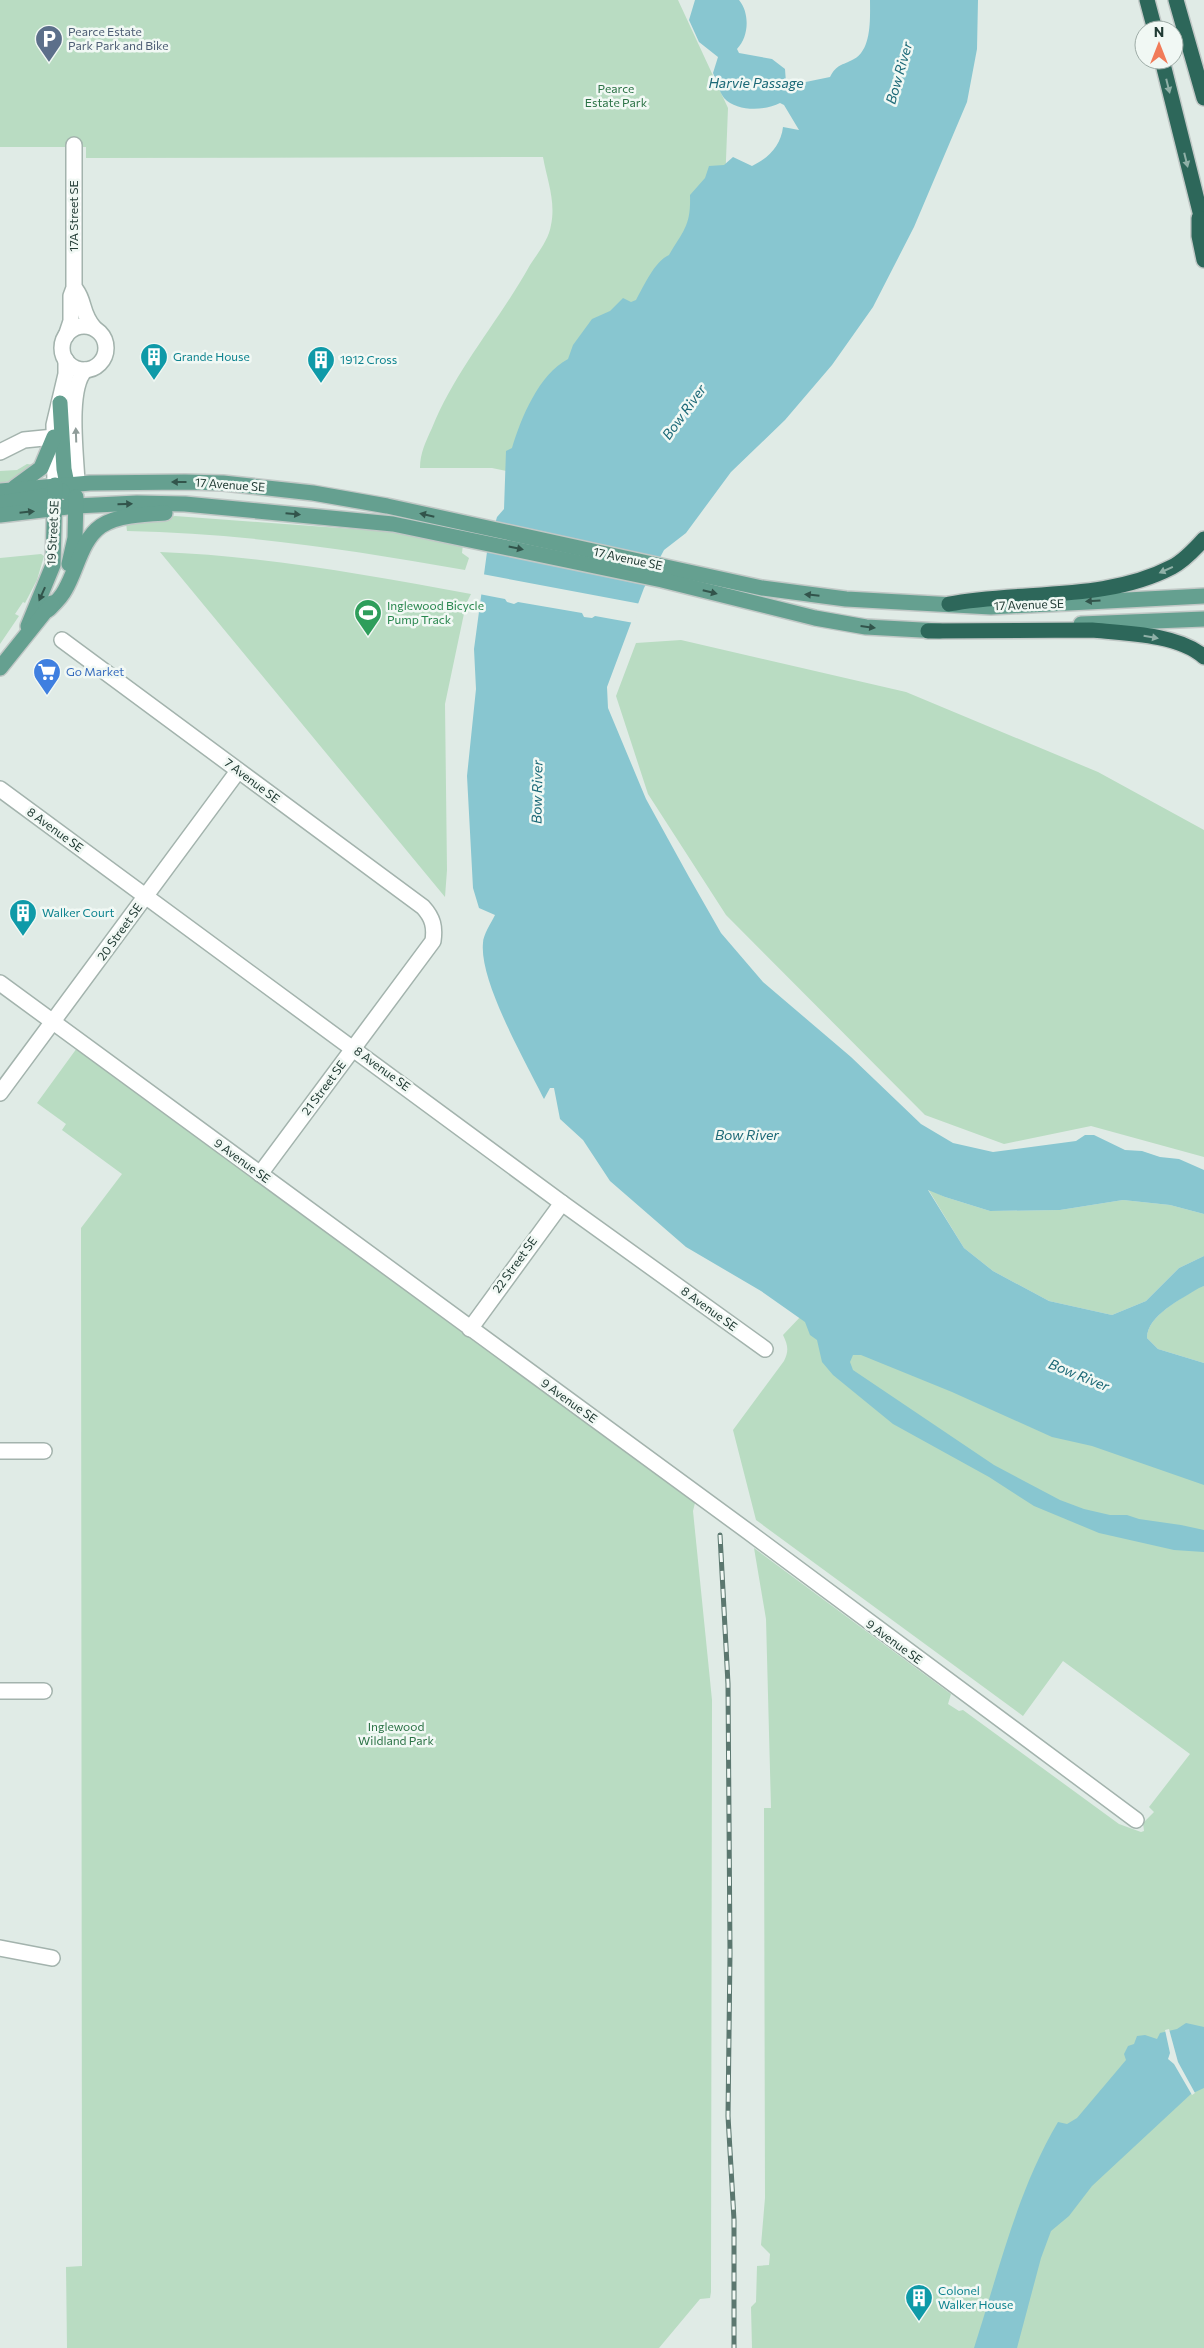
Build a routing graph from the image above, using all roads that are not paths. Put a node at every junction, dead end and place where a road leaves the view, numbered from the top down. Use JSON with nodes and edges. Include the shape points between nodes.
{"nodes":[{"id":1,"x":1147,"y":0,"type":"edge"},
{"id":2,"x":1176,"y":0,"type":"edge"},
{"id":3,"x":1152,"y":20,"type":"edge"},
{"id":4,"x":1164,"y":70,"type":"edge"},
{"id":5,"x":1204,"y":98,"type":"edge"},
{"id":6,"x":74,"y":145,"type":"dead end"},
{"id":7,"x":1202,"y":221,"type":"edge"},
{"id":8,"x":1204,"y":260,"type":"edge"},
{"id":9,"x":74,"y":288,"type":"junction"},
{"id":10,"x":94,"y":328,"type":"junction"},
{"id":11,"x":66,"y":336,"type":"junction"},
{"id":12,"x":66,"y":360,"type":"junction"},
{"id":13,"x":85,"y":370,"type":"junction"},
{"id":14,"x":60,"y":403,"type":"junction"},
{"id":15,"x":54,"y":437,"type":"junction"},
{"id":16,"x":0,"y":452,"type":"edge"},
{"id":17,"x":7,"y":489,"type":"edge"},
{"id":18,"x":63,"y":491,"type":"junction"},
{"id":19,"x":0,"y":503,"type":"edge"},
{"id":20,"x":76,"y":506,"type":"junction"},
{"id":21,"x":244,"y":510,"type":"junction"},
{"id":22,"x":0,"y":515,"type":"edge"},
{"id":23,"x":471,"y":532,"type":"junction"},
{"id":24,"x":1204,"y":540,"type":"edge"},
{"id":25,"x":666,"y":574,"type":"junction"},
{"id":26,"x":1204,"y":596,"type":"edge"},
{"id":27,"x":949,"y":604,"type":"junction"},
{"id":28,"x":48,"y":610,"type":"junction"},
{"id":29,"x":1204,"y":619,"type":"edge"},
{"id":30,"x":928,"y":632,"type":"junction"},
{"id":31,"x":24,"y":636,"type":"junction"},
{"id":32,"x":62,"y":640,"type":"dead end"},
{"id":33,"x":1204,"y":657,"type":"edge"},
{"id":34,"x":0,"y":668,"type":"edge"},
{"id":35,"x":238,"y":770,"type":"junction"},
{"id":36,"x":0,"y":789,"type":"edge"},
{"id":37,"x":146,"y":896,"type":"junction"},
{"id":38,"x":435,"y":928,"type":"joint"},
{"id":39,"x":0,"y":983,"type":"edge"},
{"id":40,"x":54,"y":1022,"type":"junction"},
{"id":41,"x":354,"y":1048,"type":"junction"},
{"id":42,"x":0,"y":1093,"type":"edge"},
{"id":43,"x":260,"y":1174,"type":"junction"},
{"id":44,"x":562,"y":1203,"type":"junction"},
{"id":45,"x":470,"y":1329,"type":"junction"},
{"id":46,"x":764,"y":1349,"type":"dead end"},
{"id":47,"x":0,"y":1451,"type":"edge"},
{"id":48,"x":44,"y":1451,"type":"dead end"},
{"id":49,"x":0,"y":1691,"type":"edge"},
{"id":50,"x":44,"y":1691,"type":"dead end"},
{"id":51,"x":1136,"y":1820,"type":"dead end"},
{"id":52,"x":0,"y":1948,"type":"edge"},
{"id":53,"x":52,"y":1958,"type":"dead end"}],
"edges":[{"from":1,"to":3,"type":"highway"},
{"from":2,"to":5,"type":"highway"},
{"from":4,"to":7,"type":"highway","one_way":true},
{"from":6,"to":9,"type":"street","name":"17A Street SE"},
{"from":7,"to":8,"type":"highway","via":[[1199,236]]},
{"from":9,"to":10,"type":"street","name":"17A Street SE","via":[[80,296],[86,318]]},
{"from":9,"to":11,"type":"street","name":"17A Street SE"},
{"from":10,"to":11,"type":"street","via":[[78,327]]},
{"from":10,"to":13,"type":"street","via":[[105,341],[105,352],[96,366]]},
{"from":11,"to":12,"type":"street","via":[[62,350]]},
{"from":12,"to":13,"type":"street"},
{"from":12,"to":14,"type":"street"},
{"from":18,"to":13,"type":"street","one_way":true,"via":[[74,394],[79,376]]},
{"from":14,"to":15,"type":"street"},
{"from":14,"to":18,"type":"main road"},
{"from":15,"to":16,"type":"street","via":[[24,440]]},
{"from":15,"to":17,"type":"main road","via":[[41,468]]},
{"from":15,"to":18,"type":"street"},
{"from":17,"to":18,"type":"main road"},
{"from":18,"to":19,"type":"main road"},
{"from":18,"to":20,"type":"main road","name":"19 Street SE"},
{"from":18,"to":20,"type":"main road","name":"17 Avenue SE"},
{"from":22,"to":18,"type":"main road","one_way":true},
{"from":23,"to":18,"type":"main road","name":"17 Avenue SE","one_way":true,"via":[[387,506],[259,486],[186,482]]},
{"from":18,"to":31,"type":"main road","name":"19 Street SE","one_way":true,"via":[[53,565]]},
{"from":20,"to":21,"type":"main road","name":"17 Avenue SE","one_way":true,"via":[[185,504]]},
{"from":20,"to":28,"type":"main road","name":"19 Street SE","via":[[71,556]]},
{"from":21,"to":23,"type":"main road","name":"17 Avenue SE","one_way":true},
{"from":21,"to":28,"type":"main road","via":[[148,514],[102,525],[86,545],[65,590]]},
{"from":23,"to":25,"type":"main road","name":"17 Avenue SE"},
{"from":24,"to":27,"type":"highway","one_way":true,"via":[[1174,566],[1119,586]]},
{"from":27,"to":25,"type":"main road","name":"17 Avenue SE","one_way":true,"via":[[796,594]]},
{"from":25,"to":30,"type":"main road","name":"17 Avenue SE","one_way":true,"via":[[815,618],[866,627]]},
{"from":26,"to":27,"type":"main road","name":"17 Avenue SE","one_way":true,"via":[[998,607]]},
{"from":28,"to":31,"type":"main road","name":"19 Street SE"},
{"from":29,"to":30,"type":"main road","name":"17 Avenue SE"},
{"from":30,"to":33,"type":"highway","one_way":true,"via":[[1119,632],[1174,642]]},
{"from":31,"to":34,"type":"main road","name":"19 Street SE"},
{"from":32,"to":35,"type":"street","name":"7 Avenue SE"},
{"from":35,"to":37,"type":"street","name":"20 Street SE"},
{"from":35,"to":38,"type":"street","name":"7 Avenue SE","via":[[423,908]]},
{"from":36,"to":37,"type":"street","name":"8 Avenue SE"},
{"from":37,"to":40,"type":"street","name":"20 Street SE"},
{"from":37,"to":41,"type":"street","name":"8 Avenue SE"},
{"from":38,"to":41,"type":"street","name":"21 Street SE","via":[[433,941]]},
{"from":39,"to":40,"type":"street","name":"9 Avenue SE"},
{"from":40,"to":42,"type":"street","name":"20 Street SE"},
{"from":40,"to":43,"type":"street","name":"9 Avenue SE"},
{"from":41,"to":43,"type":"street","name":"21 Street SE"},
{"from":41,"to":44,"type":"street","name":"8 Avenue SE"},
{"from":43,"to":45,"type":"street","name":"9 Avenue SE"},
{"from":44,"to":45,"type":"street","name":"22 Street SE"},
{"from":44,"to":46,"type":"street","name":"8 Avenue SE"},
{"from":45,"to":51,"type":"street","name":"9 Avenue SE"},
{"from":47,"to":48,"type":"street"},
{"from":49,"to":50,"type":"street"},
{"from":52,"to":53,"type":"street"}]}
